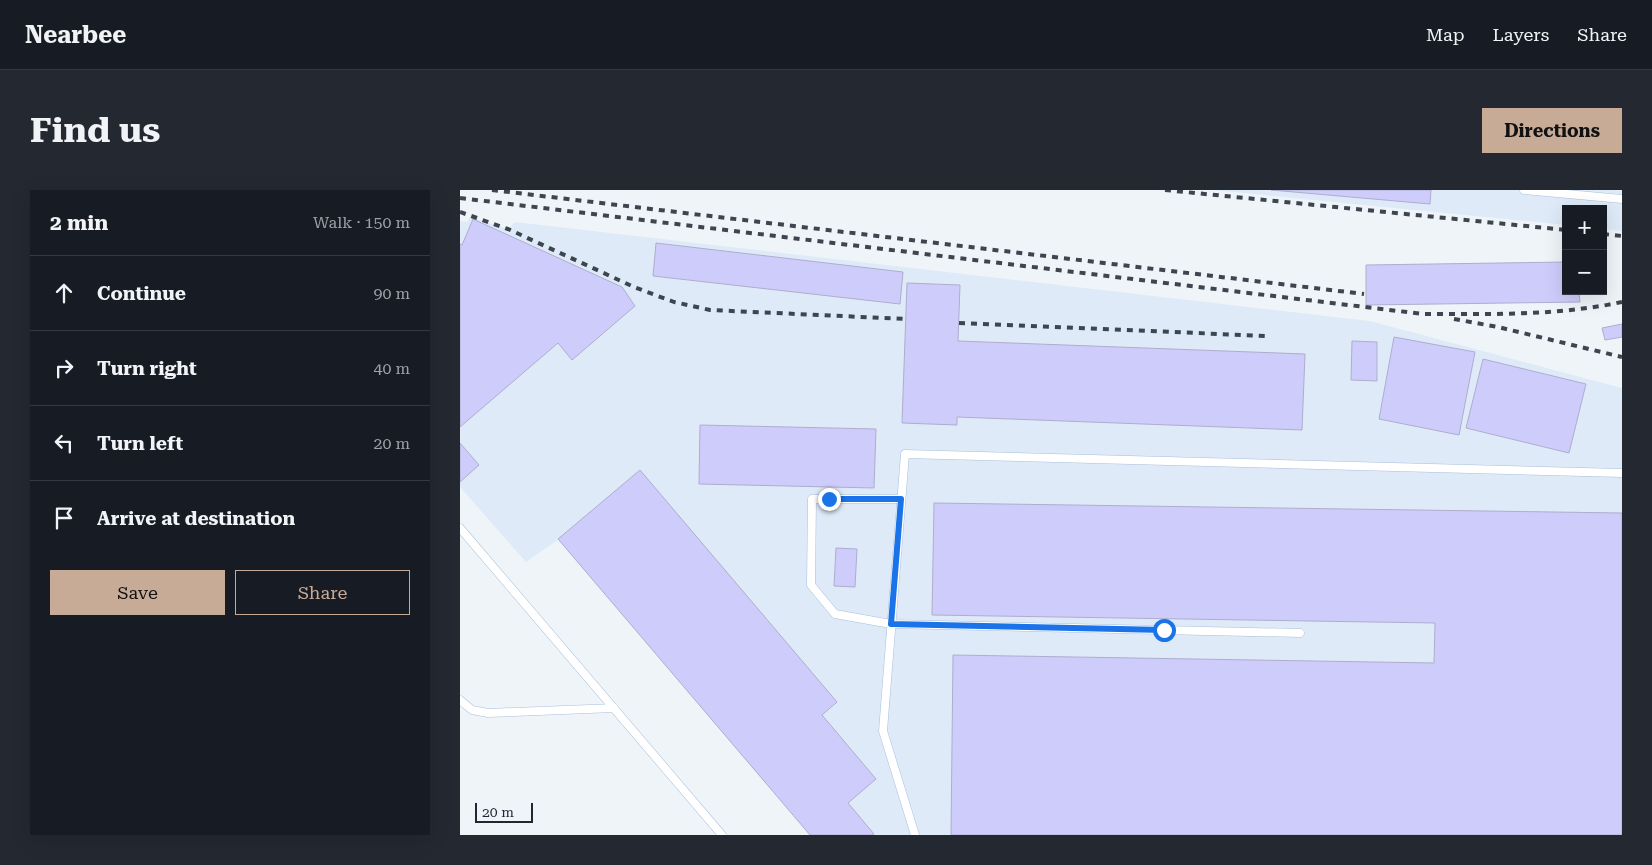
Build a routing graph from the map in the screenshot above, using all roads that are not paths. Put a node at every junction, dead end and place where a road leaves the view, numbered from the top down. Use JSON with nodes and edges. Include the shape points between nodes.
{"nodes":[{"id":1,"x":1524,"y":190,"type":"edge"},
{"id":2,"x":1622,"y":199,"type":"edge"},
{"id":3,"x":1622,"y":474,"type":"edge"},
{"id":4,"x":901,"y":499,"type":"junction"},
{"id":5,"x":461,"y":531,"type":"edge"},
{"id":6,"x":891,"y":624,"type":"junction"},
{"id":7,"x":1300,"y":633,"type":"dead end"},
{"id":8,"x":460,"y":700,"type":"edge"},
{"id":9,"x":614,"y":708,"type":"junction"},
{"id":10,"x":722,"y":835,"type":"edge"},
{"id":11,"x":915,"y":835,"type":"edge"}],
"edges":[{"from":1,"to":2,"type":"lane"},
{"from":3,"to":4,"type":"lane","via":[[905,454]]},
{"from":4,"to":6,"type":"lane"},
{"from":4,"to":6,"type":"lane","via":[[812,499],[810,585],[835,614]]},
{"from":5,"to":9,"type":"lane"},
{"from":6,"to":7,"type":"lane"},
{"from":6,"to":11,"type":"lane","via":[[883,731]]},
{"from":8,"to":9,"type":"lane","via":[[472,710],[488,713]]},
{"from":9,"to":10,"type":"lane"}]}
